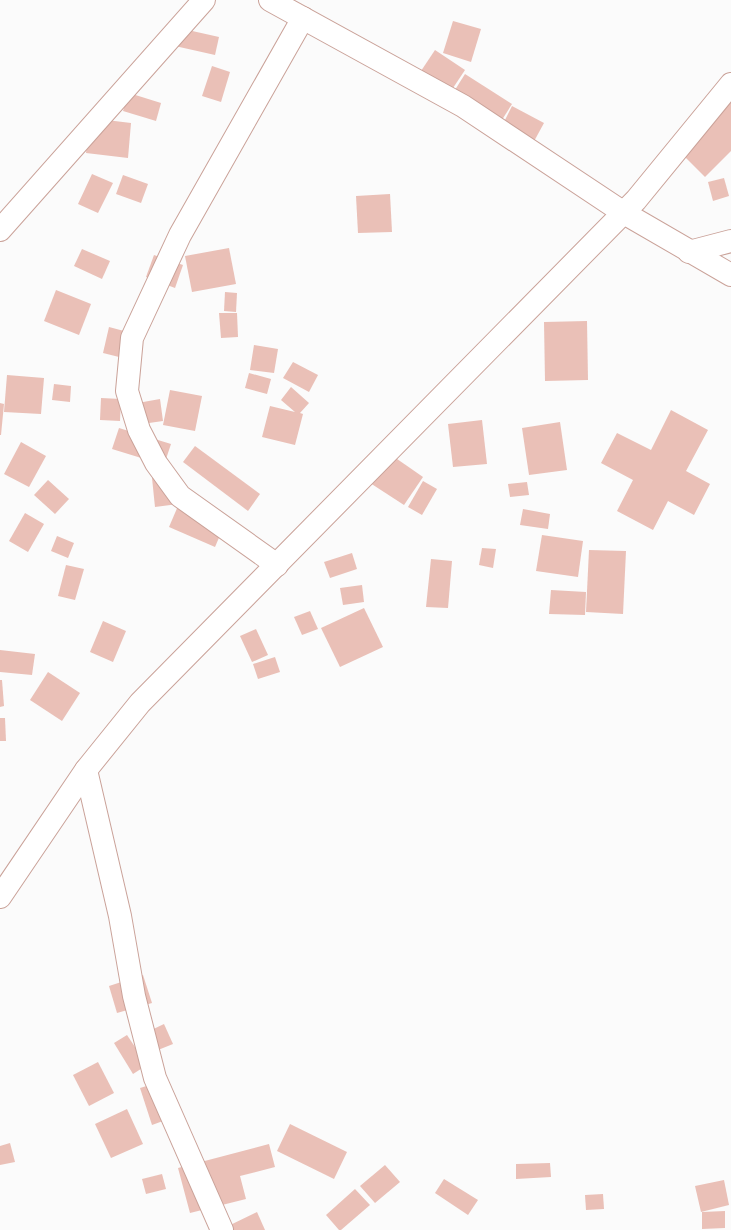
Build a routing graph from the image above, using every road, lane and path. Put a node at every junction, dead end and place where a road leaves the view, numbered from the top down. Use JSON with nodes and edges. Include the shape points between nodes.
{"nodes":[{"id":1,"x":204,"y":0,"type":"edge"},
{"id":2,"x":270,"y":0,"type":"edge"},
{"id":3,"x":302,"y":18,"type":"junction"},
{"id":4,"x":731,"y":84,"type":"edge"},
{"id":5,"x":624,"y":213,"type":"junction"},
{"id":6,"x":0,"y":230,"type":"edge"},
{"id":7,"x":731,"y":241,"type":"edge"},
{"id":8,"x":690,"y":252,"type":"junction"},
{"id":9,"x":731,"y":275,"type":"edge"},
{"id":10,"x":277,"y":564,"type":"junction"},
{"id":11,"x":86,"y":770,"type":"junction"},
{"id":12,"x":0,"y":897,"type":"edge"},
{"id":13,"x":222,"y":1230,"type":"edge"}],
"edges":[{"from":1,"to":6,"type":"street"},
{"from":2,"to":3,"type":"street"},
{"from":3,"to":5,"type":"street","via":[[463,106]]},
{"from":3,"to":10,"type":"street","via":[[180,235],[132,338],[127,391],[139,430],[156,463],[180,496]]},
{"from":4,"to":5,"type":"street"},
{"from":5,"to":8,"type":"street"},
{"from":5,"to":10,"type":"street"},
{"from":7,"to":8,"type":"street"},
{"from":8,"to":9,"type":"street"},
{"from":10,"to":11,"type":"street","via":[[140,703]]},
{"from":11,"to":12,"type":"street"},
{"from":11,"to":13,"type":"street","via":[[120,916],[134,996],[155,1078]]}]}
